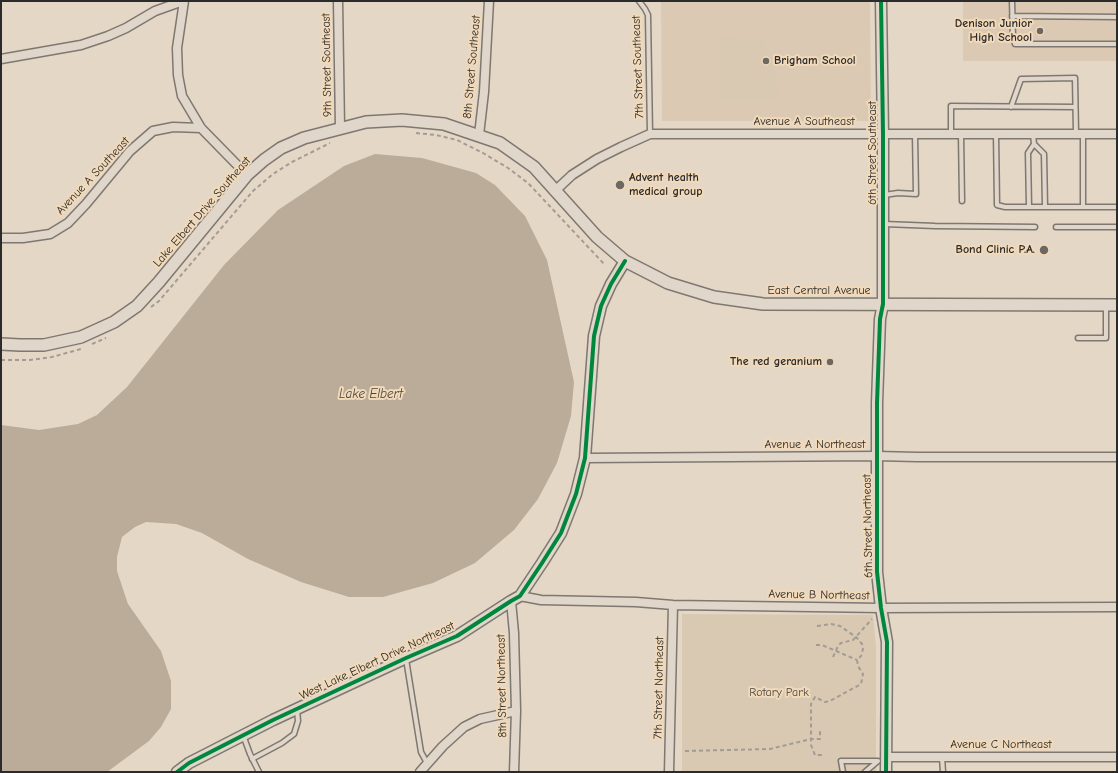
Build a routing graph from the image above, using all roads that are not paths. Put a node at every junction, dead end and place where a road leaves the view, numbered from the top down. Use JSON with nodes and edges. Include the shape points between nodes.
{"nodes":[{"id":1,"x":183,"y":1,"type":"edge"},
{"id":2,"x":338,"y":1,"type":"edge"},
{"id":3,"x":489,"y":1,"type":"edge"},
{"id":4,"x":638,"y":1,"type":"edge"},
{"id":5,"x":881,"y":1,"type":"edge"},
{"id":6,"x":1012,"y":1,"type":"edge"},
{"id":7,"x":1012,"y":16,"type":"junction"},
{"id":8,"x":1117,"y":17,"type":"edge"},
{"id":9,"x":1117,"y":44,"type":"edge"},
{"id":10,"x":1,"y":59,"type":"edge"},
{"id":11,"x":1011,"y":106,"type":"junction"},
{"id":12,"x":1075,"y":107,"type":"junction"},
{"id":13,"x":201,"y":128,"type":"junction"},
{"id":14,"x":340,"y":128,"type":"junction"},
{"id":15,"x":1079,"y":133,"type":"junction"},
{"id":16,"x":650,"y":134,"type":"junction"},
{"id":17,"x":883,"y":134,"type":"junction"},
{"id":18,"x":915,"y":134,"type":"junction"},
{"id":19,"x":951,"y":134,"type":"junction"},
{"id":20,"x":961,"y":134,"type":"junction"},
{"id":21,"x":996,"y":134,"type":"junction"},
{"id":22,"x":1033,"y":134,"type":"junction"},
{"id":23,"x":1117,"y":134,"type":"edge"},
{"id":24,"x":478,"y":135,"type":"junction"},
{"id":25,"x":1034,"y":144,"type":"junction"},
{"id":26,"x":247,"y":175,"type":"junction"},
{"id":27,"x":556,"y":190,"type":"junction"},
{"id":28,"x":883,"y":195,"type":"junction"},
{"id":29,"x":962,"y":201,"type":"dead end"},
{"id":30,"x":1029,"y":207,"type":"junction"},
{"id":31,"x":1045,"y":207,"type":"junction"},
{"id":32,"x":1083,"y":207,"type":"junction"},
{"id":33,"x":1117,"y":207,"type":"edge"},
{"id":34,"x":883,"y":224,"type":"junction"},
{"id":35,"x":1035,"y":226,"type":"dead end"},
{"id":36,"x":1056,"y":226,"type":"dead end"},
{"id":37,"x":1117,"y":227,"type":"edge"},
{"id":38,"x":1,"y":238,"type":"edge"},
{"id":39,"x":625,"y":261,"type":"junction"},
{"id":40,"x":883,"y":304,"type":"junction"},
{"id":41,"x":1112,"y":305,"type":"edge"},
{"id":42,"x":1078,"y":338,"type":"dead end"},
{"id":43,"x":1,"y":344,"type":"edge"},
{"id":44,"x":877,"y":456,"type":"junction"},
{"id":45,"x":1117,"y":457,"type":"edge"},
{"id":46,"x":585,"y":458,"type":"junction"},
{"id":47,"x":520,"y":596,"type":"junction"},
{"id":48,"x":511,"y":601,"type":"junction"},
{"id":49,"x":673,"y":605,"type":"junction"},
{"id":50,"x":1117,"y":607,"type":"edge"},
{"id":51,"x":881,"y":608,"type":"junction"},
{"id":52,"x":406,"y":658,"type":"junction"},
{"id":53,"x":296,"y":709,"type":"junction"},
{"id":54,"x":516,"y":710,"type":"junction"},
{"id":55,"x":243,"y":735,"type":"junction"},
{"id":56,"x":942,"y":757,"type":"junction"},
{"id":57,"x":1117,"y":757,"type":"edge"},
{"id":58,"x":252,"y":759,"type":"junction"},
{"id":59,"x":882,"y":759,"type":"junction"},
{"id":60,"x":427,"y":768,"type":"edge"},
{"id":61,"x":177,"y":772,"type":"edge"},
{"id":62,"x":259,"y":772,"type":"edge"},
{"id":63,"x":420,"y":772,"type":"edge"},
{"id":64,"x":514,"y":772,"type":"edge"},
{"id":65,"x":669,"y":772,"type":"edge"},
{"id":66,"x":842,"y":772,"type":"edge"},
{"id":67,"x":865,"y":772,"type":"edge"},
{"id":68,"x":886,"y":772,"type":"edge"},
{"id":69,"x":943,"y":772,"type":"edge"}],
"edges":[{"from":1,"to":10,"type":"street","via":[[155,11],[108,36],[81,44]]},
{"from":1,"to":13,"type":"street","via":[[177,48],[178,76],[182,96]]},
{"from":2,"to":14,"type":"street","name":"9th Street Southeast"},
{"from":3,"to":24,"type":"street","name":"8th Street Southeast","via":[[484,92]]},
{"from":4,"to":16,"type":"lane","name":"7th Street Southeast","via":[[648,15]]},
{"from":5,"to":17,"type":"street","name":"6th Street Southeast"},
{"from":6,"to":7,"type":"lane"},
{"from":7,"to":8,"type":"lane"},
{"from":7,"to":9,"type":"lane","via":[[1015,44]]},
{"from":11,"to":12,"type":"lane"},
{"from":11,"to":12,"type":"lane","via":[[1021,79],[1075,78]]},
{"from":11,"to":19,"type":"lane","via":[[951,106]]},
{"from":12,"to":15,"type":"lane"},
{"from":13,"to":26,"type":"street"},
{"from":13,"to":38,"type":"street","name":"Avenue A Southeast","via":[[173,127],[153,131],[130,151],[68,223],[50,234]]},
{"from":14,"to":24,"type":"main road","name":"Lake Elbert Drive Southeast","via":[[366,122],[402,120],[444,124]]},
{"from":14,"to":26,"type":"main road","name":"Lake Elbert Drive Southeast","via":[[304,138],[281,148]]},
{"from":15,"to":22,"type":"street","name":"Avenue A Southeast"},
{"from":15,"to":23,"type":"street","name":"Avenue A Southeast"},
{"from":15,"to":32,"type":"lane"},
{"from":16,"to":17,"type":"street","name":"Avenue A Southeast"},
{"from":16,"to":27,"type":"street","name":"Avenue A Southeast","via":[[597,159],[572,175]]},
{"from":17,"to":18,"type":"street","name":"Avenue A Southeast"},
{"from":17,"to":28,"type":"street","name":"6th Street Southeast"},
{"from":18,"to":19,"type":"street","name":"Avenue A Southeast"},
{"from":18,"to":28,"type":"lane","via":[[916,194]]},
{"from":19,"to":20,"type":"street","name":"Avenue A Southeast"},
{"from":20,"to":21,"type":"street","name":"Avenue A Southeast"},
{"from":20,"to":29,"type":"lane"},
{"from":21,"to":22,"type":"street","name":"Avenue A Southeast"},
{"from":21,"to":30,"type":"lane","via":[[997,205]]},
{"from":22,"to":25,"type":"lane"},
{"from":24,"to":27,"type":"main road","name":"Lake Elbert Drive Southeast","via":[[500,143],[518,155],[534,167]]},
{"from":25,"to":30,"type":"lane","via":[[1028,153]]},
{"from":25,"to":31,"type":"lane","via":[[1044,154]]},
{"from":26,"to":43,"type":"main road","name":"Lake Elbert Drive Southeast","via":[[155,287],[137,306],[114,322],[81,337],[44,345]]},
{"from":27,"to":39,"type":"main road","name":"Lake Elbert Drive Southeast","via":[[597,237]]},
{"from":28,"to":34,"type":"street","name":"6th Street Southeast"},
{"from":30,"to":31,"type":"lane"},
{"from":31,"to":32,"type":"lane"},
{"from":32,"to":33,"type":"lane"},
{"from":34,"to":35,"type":"lane"},
{"from":34,"to":40,"type":"street","name":"6th Street Southeast"},
{"from":36,"to":37,"type":"lane"},
{"from":39,"to":40,"type":"main road","name":"East Central Avenue","via":[[668,283],[714,297],[763,304]]},
{"from":39,"to":46,"type":"street","name":"West Lake Elbert Drive Northeast","via":[[601,306],[594,336]]},
{"from":40,"to":41,"type":"main road","name":"East Central Avenue"},
{"from":40,"to":44,"type":"street","name":"6th Street Northeast","via":[[880,319]]},
{"from":41,"to":42,"type":"lane","via":[[1106,338]]},
{"from":44,"to":45,"type":"street","name":"Avenue A Northeast"},
{"from":44,"to":46,"type":"street","name":"Avenue A Northeast"},
{"from":44,"to":51,"type":"street","name":"6th Street Northeast","via":[[877,572]]},
{"from":46,"to":47,"type":"street","name":"West Lake Elbert Drive Northeast","via":[[576,494],[561,532]]},
{"from":47,"to":48,"type":"street","name":"West Lake Elbert Drive Northeast"},
{"from":47,"to":49,"type":"street","name":"Avenue B Northeast","via":[[541,600]]},
{"from":48,"to":52,"type":"street","name":"West Lake Elbert Drive Northeast","via":[[457,636]]},
{"from":48,"to":54,"type":"street","name":"8th Street Northeast"},
{"from":49,"to":51,"type":"street","name":"Avenue B Northeast"},
{"from":49,"to":65,"type":"street","name":"7th Street Northeast"},
{"from":50,"to":51,"type":"street","name":"Avenue B Northeast"},
{"from":51,"to":59,"type":"street","name":"6th Street Northeast","via":[[887,642]]},
{"from":52,"to":53,"type":"street","name":"West Lake Elbert Drive Northeast"},
{"from":52,"to":60,"type":"lane","via":[[421,752]]},
{"from":53,"to":55,"type":"street","name":"West Lake Elbert Drive Northeast"},
{"from":53,"to":58,"type":"lane","via":[[298,721],[294,734]]},
{"from":54,"to":60,"type":"street","via":[[480,719],[464,727],[444,746]]},
{"from":54,"to":64,"type":"street","name":"8th Street Northeast"},
{"from":55,"to":58,"type":"lane"},
{"from":55,"to":61,"type":"street","name":"West Lake Elbert Drive Northeast"},
{"from":56,"to":57,"type":"street","name":"Avenue C Northeast"},
{"from":56,"to":59,"type":"street","name":"Avenue C Northeast"},
{"from":56,"to":69,"type":"lane"},
{"from":58,"to":62,"type":"lane"},
{"from":59,"to":66,"type":"lane","via":[[841,761]]},
{"from":59,"to":67,"type":"lane"},
{"from":59,"to":68,"type":"street","name":"6th Street Northeast"},
{"from":60,"to":63,"type":"street"}]}
